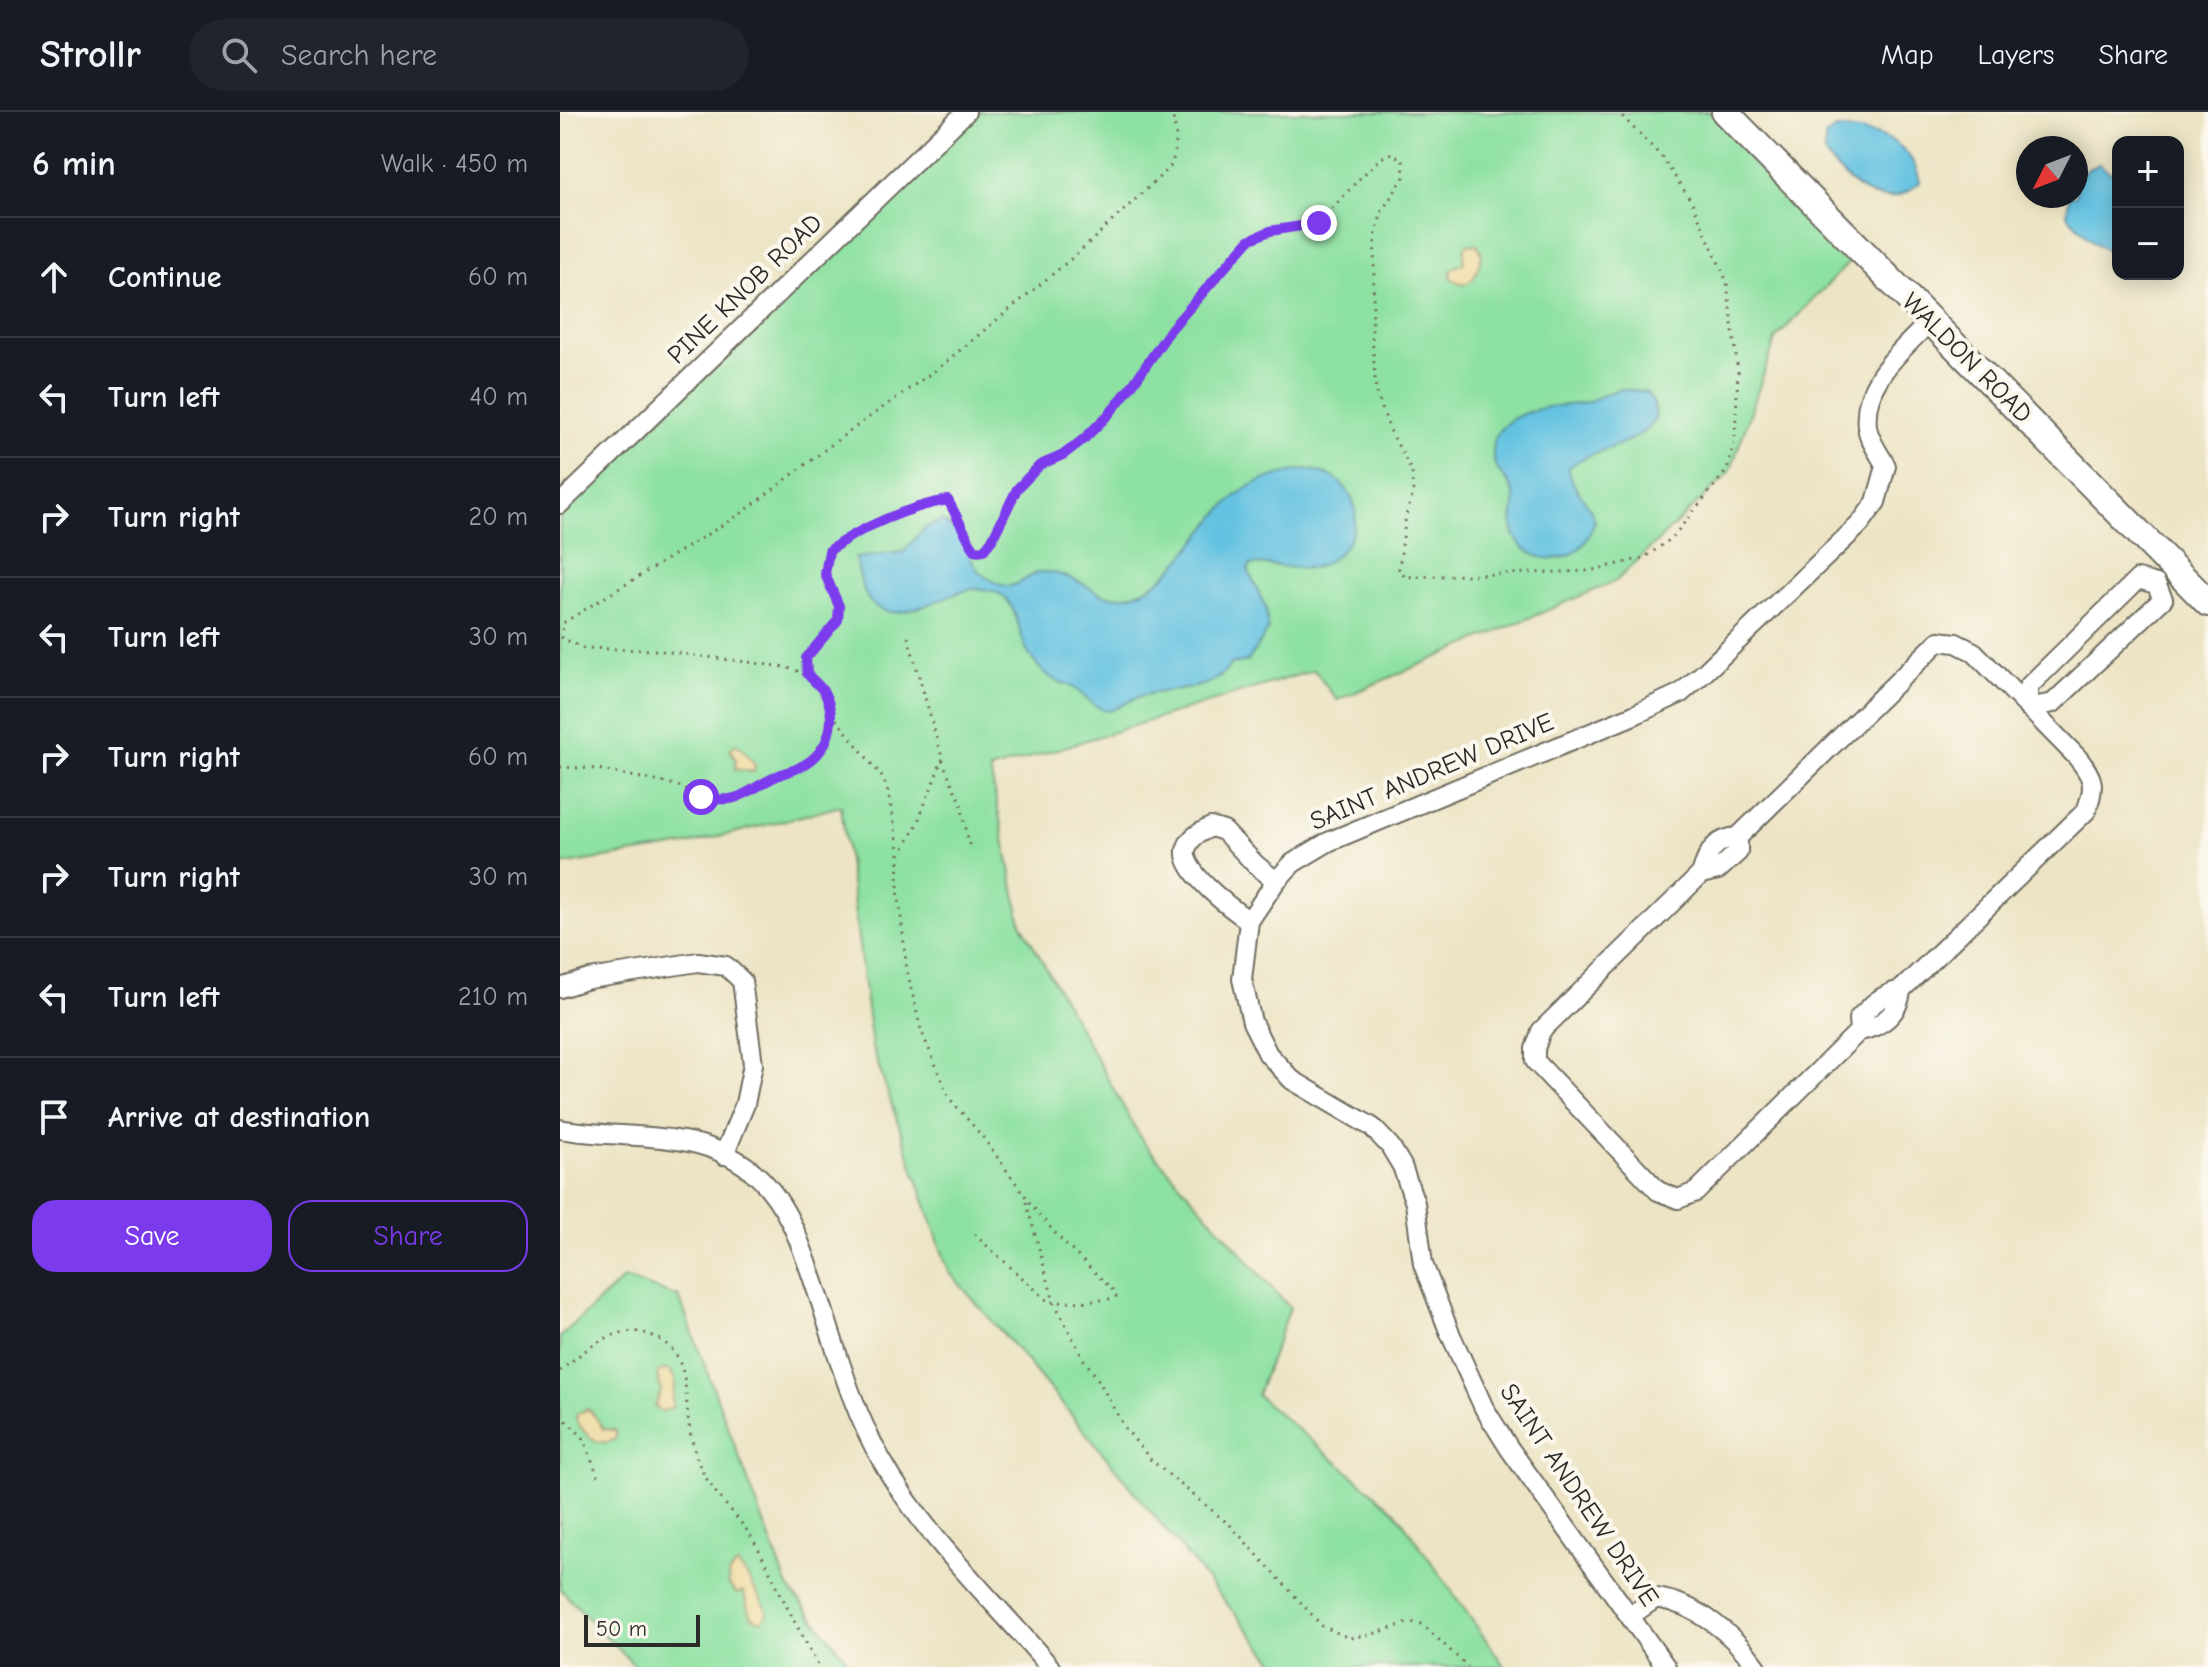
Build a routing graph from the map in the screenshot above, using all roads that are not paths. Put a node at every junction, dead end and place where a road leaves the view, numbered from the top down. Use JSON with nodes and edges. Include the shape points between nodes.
{"nodes":[{"id":1,"x":966,"y":112,"type":"edge"},
{"id":2,"x":1725,"y":112,"type":"edge"},
{"id":3,"x":1930,"y":321,"type":"junction"},
{"id":4,"x":560,"y":504,"type":"edge"},
{"id":5,"x":2165,"y":576,"type":"junction"},
{"id":6,"x":2208,"y":603,"type":"edge"},
{"id":7,"x":2028,"y":708,"type":"junction"},
{"id":8,"x":1276,"y":881,"type":"junction"},
{"id":9,"x":1249,"y":921,"type":"junction"},
{"id":10,"x":560,"y":988,"type":"edge"},
{"id":11,"x":560,"y":1129,"type":"edge"},
{"id":12,"x":724,"y":1155,"type":"junction"},
{"id":13,"x":1630,"y":1616,"type":"junction"},
{"id":14,"x":1050,"y":1667,"type":"edge"},
{"id":15,"x":1666,"y":1667,"type":"edge"},
{"id":16,"x":1757,"y":1667,"type":"edge"}],
"edges":[{"from":1,"to":4,"type":"street","name":"PINE KNOB ROAD"},
{"from":2,"to":3,"type":"street","name":"WALDON ROAD"},
{"from":3,"to":5,"type":"street","name":"WALDON ROAD"},
{"from":3,"to":8,"type":"street","name":"SAINT ANDREW DRIVE","via":[[1870,391],[1867,428],[1886,466],[1876,502],[1860,524],[1681,693],[1328,842],[1293,863]]},
{"from":5,"to":6,"type":"street","name":"WALDON ROAD"},
{"from":5,"to":7,"type":"street","via":[[2163,599],[2053,703]]},
{"from":5,"to":7,"type":"street","via":[[2138,579],[2028,687]]},
{"from":7,"to":7,"type":"street","via":[[1974,652],[1939,641],[1738,837],[1725,838],[1707,854],[1701,874],[1541,1031],[1535,1061],[1658,1191],[1678,1199],[1696,1192],[1859,1031],[1872,1029],[1889,1016],[1899,1005],[1901,990],[2086,811],[2093,793],[2091,774]]},
{"from":8,"to":9,"type":"street","name":"SAINT ANDREW DRIVE"},
{"from":8,"to":9,"type":"street","via":[[1224,831],[1211,827],[1187,845],[1185,856],[1192,871]]},
{"from":9,"to":13,"type":"street","name":"SAINT ANDREW DRIVE","via":[[1242,979],[1252,1022],[1268,1054],[1292,1080],[1372,1127],[1390,1146],[1415,1203],[1423,1264],[1484,1408]]},
{"from":10,"to":12,"type":"street","via":[[698,962],[726,966],[742,981],[753,1064],[745,1104]]},
{"from":11,"to":12,"type":"street","via":[[660,1136]]},
{"from":12,"to":14,"type":"street","via":[[752,1171],[779,1200],[798,1238],[864,1426],[913,1511]]},
{"from":13,"to":15,"type":"street","name":"SAINT ANDREW DRIVE"},
{"from":13,"to":16,"type":"street","via":[[1656,1598],[1678,1601],[1719,1628]]}]}
